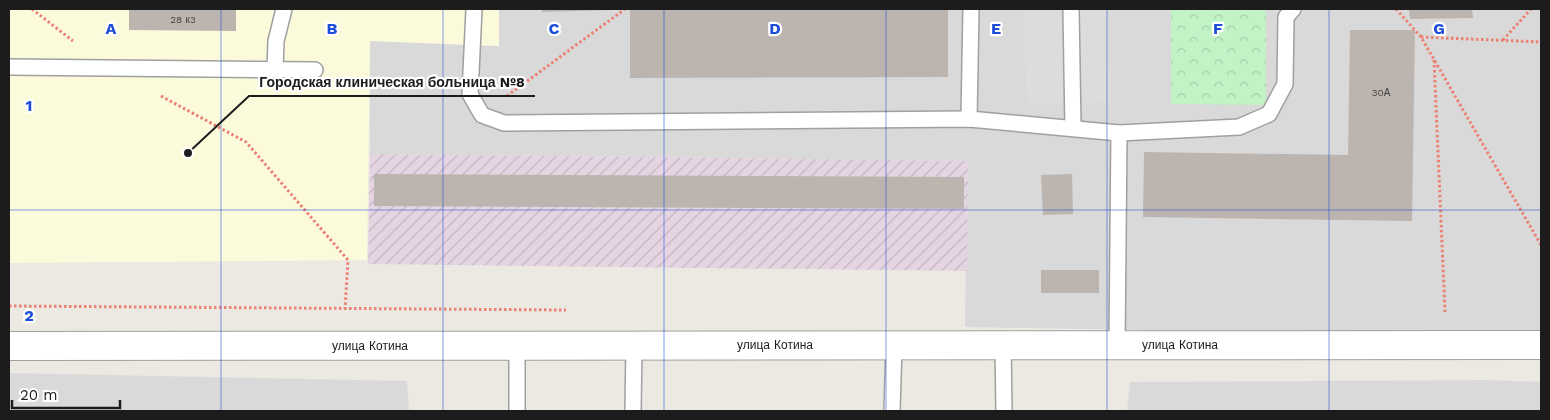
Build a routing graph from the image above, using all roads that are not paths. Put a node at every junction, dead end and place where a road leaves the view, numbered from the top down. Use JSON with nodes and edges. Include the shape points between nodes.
{"nodes":[{"id":1,"x":284,"y":9,"type":"edge"},
{"id":2,"x":474,"y":9,"type":"edge"},
{"id":3,"x":972,"y":9,"type":"edge"},
{"id":4,"x":1071,"y":9,"type":"edge"},
{"id":5,"x":1292,"y":9,"type":"edge"},
{"id":6,"x":9,"y":67,"type":"edge"},
{"id":7,"x":275,"y":70,"type":"junction"},
{"id":8,"x":315,"y":70,"type":"dead end"},
{"id":9,"x":969,"y":119,"type":"junction"},
{"id":10,"x":1073,"y":128,"type":"junction"},
{"id":11,"x":1119,"y":133,"type":"junction"},
{"id":12,"x":517,"y":345,"type":"junction"},
{"id":13,"x":634,"y":345,"type":"junction"},
{"id":14,"x":894,"y":345,"type":"junction"},
{"id":15,"x":1003,"y":345,"type":"junction"},
{"id":16,"x":1117,"y":345,"type":"junction"},
{"id":17,"x":1541,"y":345,"type":"edge"},
{"id":18,"x":9,"y":346,"type":"edge"},
{"id":19,"x":517,"y":411,"type":"edge"},
{"id":20,"x":633,"y":411,"type":"edge"},
{"id":21,"x":892,"y":411,"type":"edge"},
{"id":22,"x":1004,"y":411,"type":"edge"}],
"edges":[{"from":1,"to":7,"type":"lane","via":[[276,41]]},
{"from":2,"to":9,"type":"lane","via":[[470,94],[482,115],[504,123]]},
{"from":3,"to":9,"type":"lane"},
{"from":4,"to":10,"type":"lane"},
{"from":5,"to":11,"type":"lane","via":[[1286,16],[1285,84],[1269,114],[1240,126]]},
{"from":6,"to":7,"type":"lane"},
{"from":7,"to":8,"type":"lane"},
{"from":9,"to":10,"type":"lane"},
{"from":10,"to":11,"type":"lane"},
{"from":11,"to":16,"type":"lane"},
{"from":12,"to":13,"type":"street","name":"улица Котина"},
{"from":12,"to":18,"type":"street","name":"улица Котина"},
{"from":12,"to":19,"type":"lane"},
{"from":13,"to":14,"type":"street","name":"улица Котина"},
{"from":13,"to":20,"type":"lane"},
{"from":14,"to":15,"type":"street","name":"улица Котина"},
{"from":14,"to":21,"type":"lane"},
{"from":15,"to":16,"type":"street","name":"улица Котина"},
{"from":15,"to":22,"type":"lane"},
{"from":16,"to":17,"type":"street","name":"улица Котина"}]}
